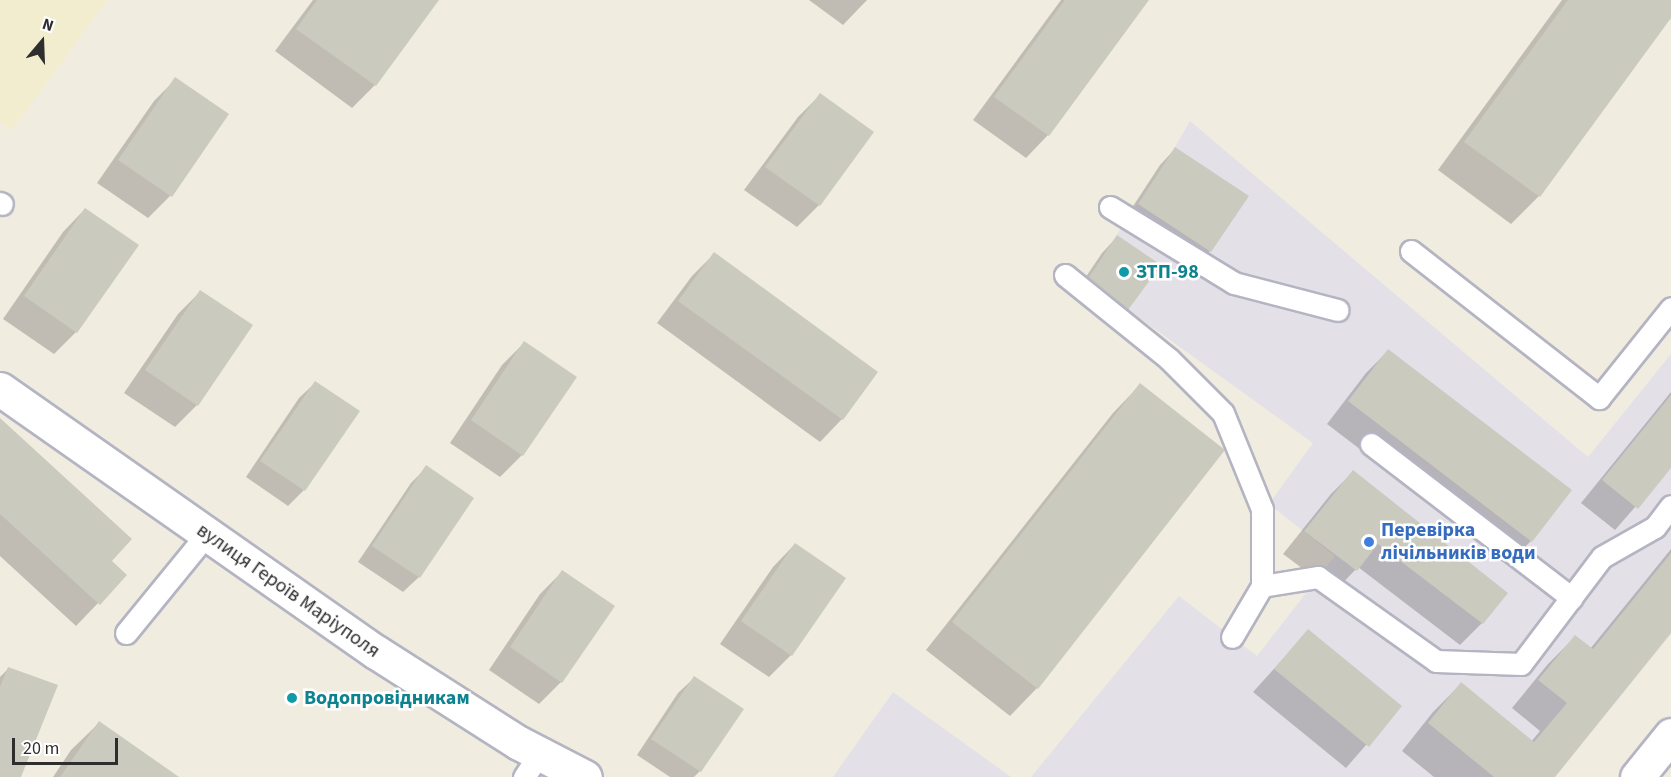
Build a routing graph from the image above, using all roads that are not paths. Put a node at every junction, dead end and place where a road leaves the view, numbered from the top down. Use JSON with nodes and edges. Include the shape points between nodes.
{"nodes":[{"id":1,"x":1110,"y":207,"type":"dead end"},
{"id":2,"x":1411,"y":251,"type":"dead end"},
{"id":3,"x":1065,"y":275,"type":"dead end"},
{"id":4,"x":1671,"y":308,"type":"edge"},
{"id":5,"x":1338,"y":310,"type":"dead end"},
{"id":6,"x":0,"y":389,"type":"edge"},
{"id":7,"x":1371,"y":444,"type":"dead end"},
{"id":8,"x":1671,"y":506,"type":"edge"},
{"id":9,"x":206,"y":535,"type":"junction"},
{"id":10,"x":1262,"y":586,"type":"junction"},
{"id":11,"x":1572,"y":598,"type":"junction"},
{"id":12,"x":126,"y":633,"type":"dead end"},
{"id":13,"x":1232,"y":638,"type":"dead end"},
{"id":14,"x":1671,"y":735,"type":"edge"},
{"id":15,"x":532,"y":765,"type":"edge"},
{"id":16,"x":585,"y":777,"type":"edge"},
{"id":17,"x":1637,"y":777,"type":"edge"}],
"edges":[{"from":1,"to":5,"type":"lane","via":[[1234,283]]},
{"from":2,"to":4,"type":"lane","via":[[1599,398]]},
{"from":3,"to":10,"type":"lane","via":[[1169,359],[1223,413],[1262,509]]},
{"from":6,"to":9,"type":"street","name":"вулиця Героїв Маріуполя"},
{"from":7,"to":11,"type":"lane"},
{"from":8,"to":11,"type":"lane","via":[[1655,527],[1602,557]]},
{"from":9,"to":12,"type":"lane"},
{"from":9,"to":15,"type":"street","name":"вулиця Героїв Маріуполя"},
{"from":10,"to":11,"type":"lane","via":[[1318,577],[1436,661],[1521,664]]},
{"from":10,"to":13,"type":"lane"},
{"from":14,"to":17,"type":"street"},
{"from":15,"to":16,"type":"street","name":"вулиця Героїв Маріуполя"}]}
